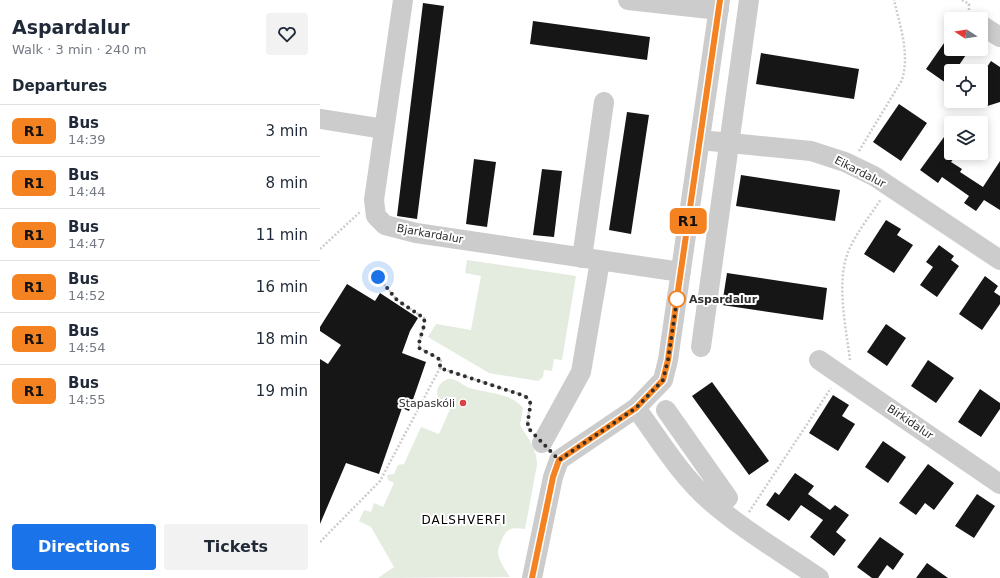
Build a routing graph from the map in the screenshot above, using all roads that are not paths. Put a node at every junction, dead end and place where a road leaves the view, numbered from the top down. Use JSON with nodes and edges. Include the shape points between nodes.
{"nodes":[{"id":1,"x":403,"y":0,"type":"edge"},
{"id":2,"x":628,"y":0,"type":"edge"},
{"id":3,"x":749,"y":0,"type":"edge"},
{"id":4,"x":719,"y":5,"type":"edge"},
{"id":5,"x":988,"y":28,"type":"edge"},
{"id":6,"x":1000,"y":38,"type":"edge"},
{"id":7,"x":604,"y":102,"type":"dead end"},
{"id":8,"x":320,"y":119,"type":"edge"},
{"id":9,"x":384,"y":128,"type":"junction"},
{"id":10,"x":700,"y":140,"type":"junction"},
{"id":11,"x":730,"y":142,"type":"junction"},
{"id":12,"x":591,"y":259,"type":"junction"},
{"id":13,"x":1000,"y":260,"type":"edge"},
{"id":14,"x":681,"y":272,"type":"junction"},
{"id":15,"x":672,"y":335,"type":"junction"},
{"id":16,"x":819,"y":360,"type":"dead end"},
{"id":17,"x":636,"y":408,"type":"junction"},
{"id":18,"x":666,"y":410,"type":"dead end"},
{"id":19,"x":542,"y":443,"type":"road end"},
{"id":20,"x":692,"y":447,"type":"junction"},
{"id":21,"x":674,"y":460,"type":"junction"},
{"id":22,"x":1000,"y":484,"type":"edge"},
{"id":23,"x":728,"y":498,"type":"dead end"},
{"id":24,"x":532,"y":578,"type":"edge"},
{"id":25,"x":819,"y":578,"type":"edge"}],
"edges":[{"from":1,"to":9,"type":"street","name":"Bjarkardalur"},
{"from":2,"to":4,"type":"street"},
{"from":3,"to":11,"type":"street"},
{"from":4,"to":10,"type":"street"},
{"from":5,"to":6,"type":"street"},
{"from":7,"to":12,"type":"street"},
{"from":8,"to":9,"type":"street"},
{"from":9,"to":12,"type":"street","name":"Bjarkardalur","via":[[374,200],[376,216],[385,225]]},
{"from":10,"to":11,"type":"street","name":"Eikardalur"},
{"from":10,"to":14,"type":"street"},
{"from":11,"to":13,"type":"street","name":"Eikardalur","via":[[811,151],[850,164],[874,176]]},
{"from":11,"to":15,"type":"street","via":[[701,344]]},
{"from":12,"to":14,"type":"street","name":"Bjarkardalur"},
{"from":12,"to":19,"type":"street","via":[[581,372]]},
{"from":14,"to":15,"type":"street"},
{"from":15,"to":17,"type":"street","via":[[663,380]]},
{"from":16,"to":22,"type":"street","name":"Birkidalur"},
{"from":17,"to":21,"type":"street"},
{"from":17,"to":24,"type":"street","via":[[559,460],[553,477]]},
{"from":18,"to":20,"type":"street"},
{"from":20,"to":21,"type":"street"},
{"from":20,"to":23,"type":"street"},
{"from":21,"to":25,"type":"street","via":[[709,500]]}]}
